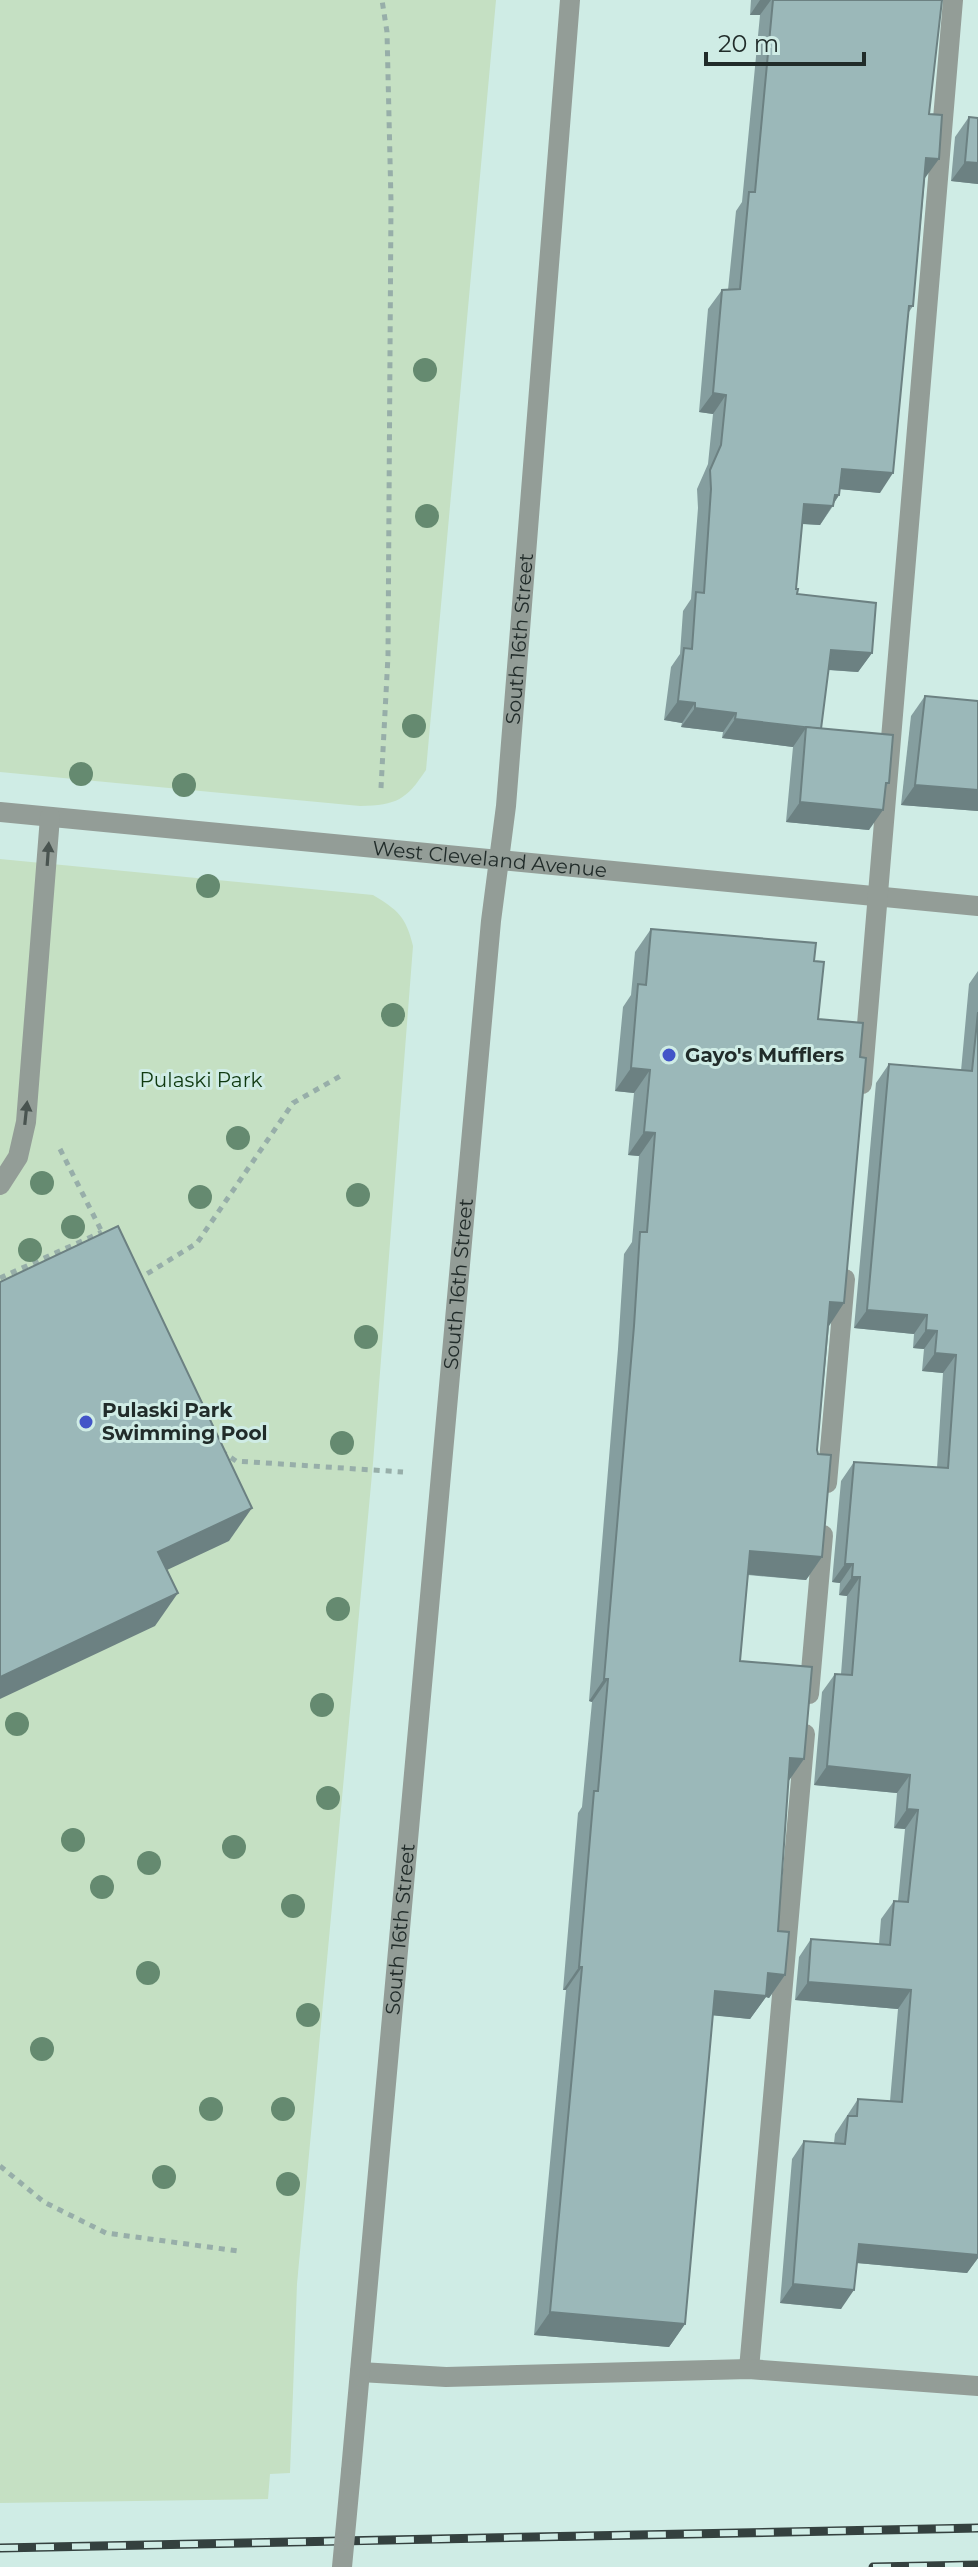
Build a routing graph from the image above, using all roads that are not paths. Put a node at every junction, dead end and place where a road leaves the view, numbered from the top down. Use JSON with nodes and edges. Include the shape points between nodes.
{"nodes":[{"id":1,"x":570,"y":0,"type":"edge"},
{"id":2,"x":953,"y":0,"type":"edge"},
{"id":3,"x":0,"y":812,"type":"edge"},
{"id":4,"x":50,"y":817,"type":"junction"},
{"id":5,"x":498,"y":859,"type":"junction"},
{"id":6,"x":879,"y":897,"type":"junction"},
{"id":7,"x":978,"y":906,"type":"edge"},
{"id":8,"x":861,"y":1098,"type":"edge"},
{"id":9,"x":0,"y":1185,"type":"edge"},
{"id":10,"x":847,"y":1257,"type":"edge"},
{"id":11,"x":749,"y":2369,"type":"junction"},
{"id":12,"x":360,"y":2372,"type":"junction"},
{"id":13,"x":978,"y":2386,"type":"edge"},
{"id":14,"x":342,"y":2567,"type":"edge"}],
"edges":[{"from":1,"to":5,"type":"street","name":"South 16th Street"},
{"from":2,"to":6,"type":"street"},
{"from":3,"to":4,"type":"street","name":"West Cleveland Avenue"},
{"from":4,"to":5,"type":"street","name":"West Cleveland Avenue"},
{"from":9,"to":4,"type":"street","one_way":true,"via":[[18,1157],[26,1122]]},
{"from":5,"to":6,"type":"street","name":"West Cleveland Avenue"},
{"from":5,"to":12,"type":"street","name":"South 16th Street"},
{"from":6,"to":7,"type":"street","name":"West Cleveland Avenue"},
{"from":6,"to":8,"type":"street"},
{"from":10,"to":11,"type":"street"},
{"from":11,"to":12,"type":"street","via":[[446,2377]]},
{"from":11,"to":13,"type":"street"},
{"from":12,"to":14,"type":"street","name":"South 16th Street","bridge":true}]}
